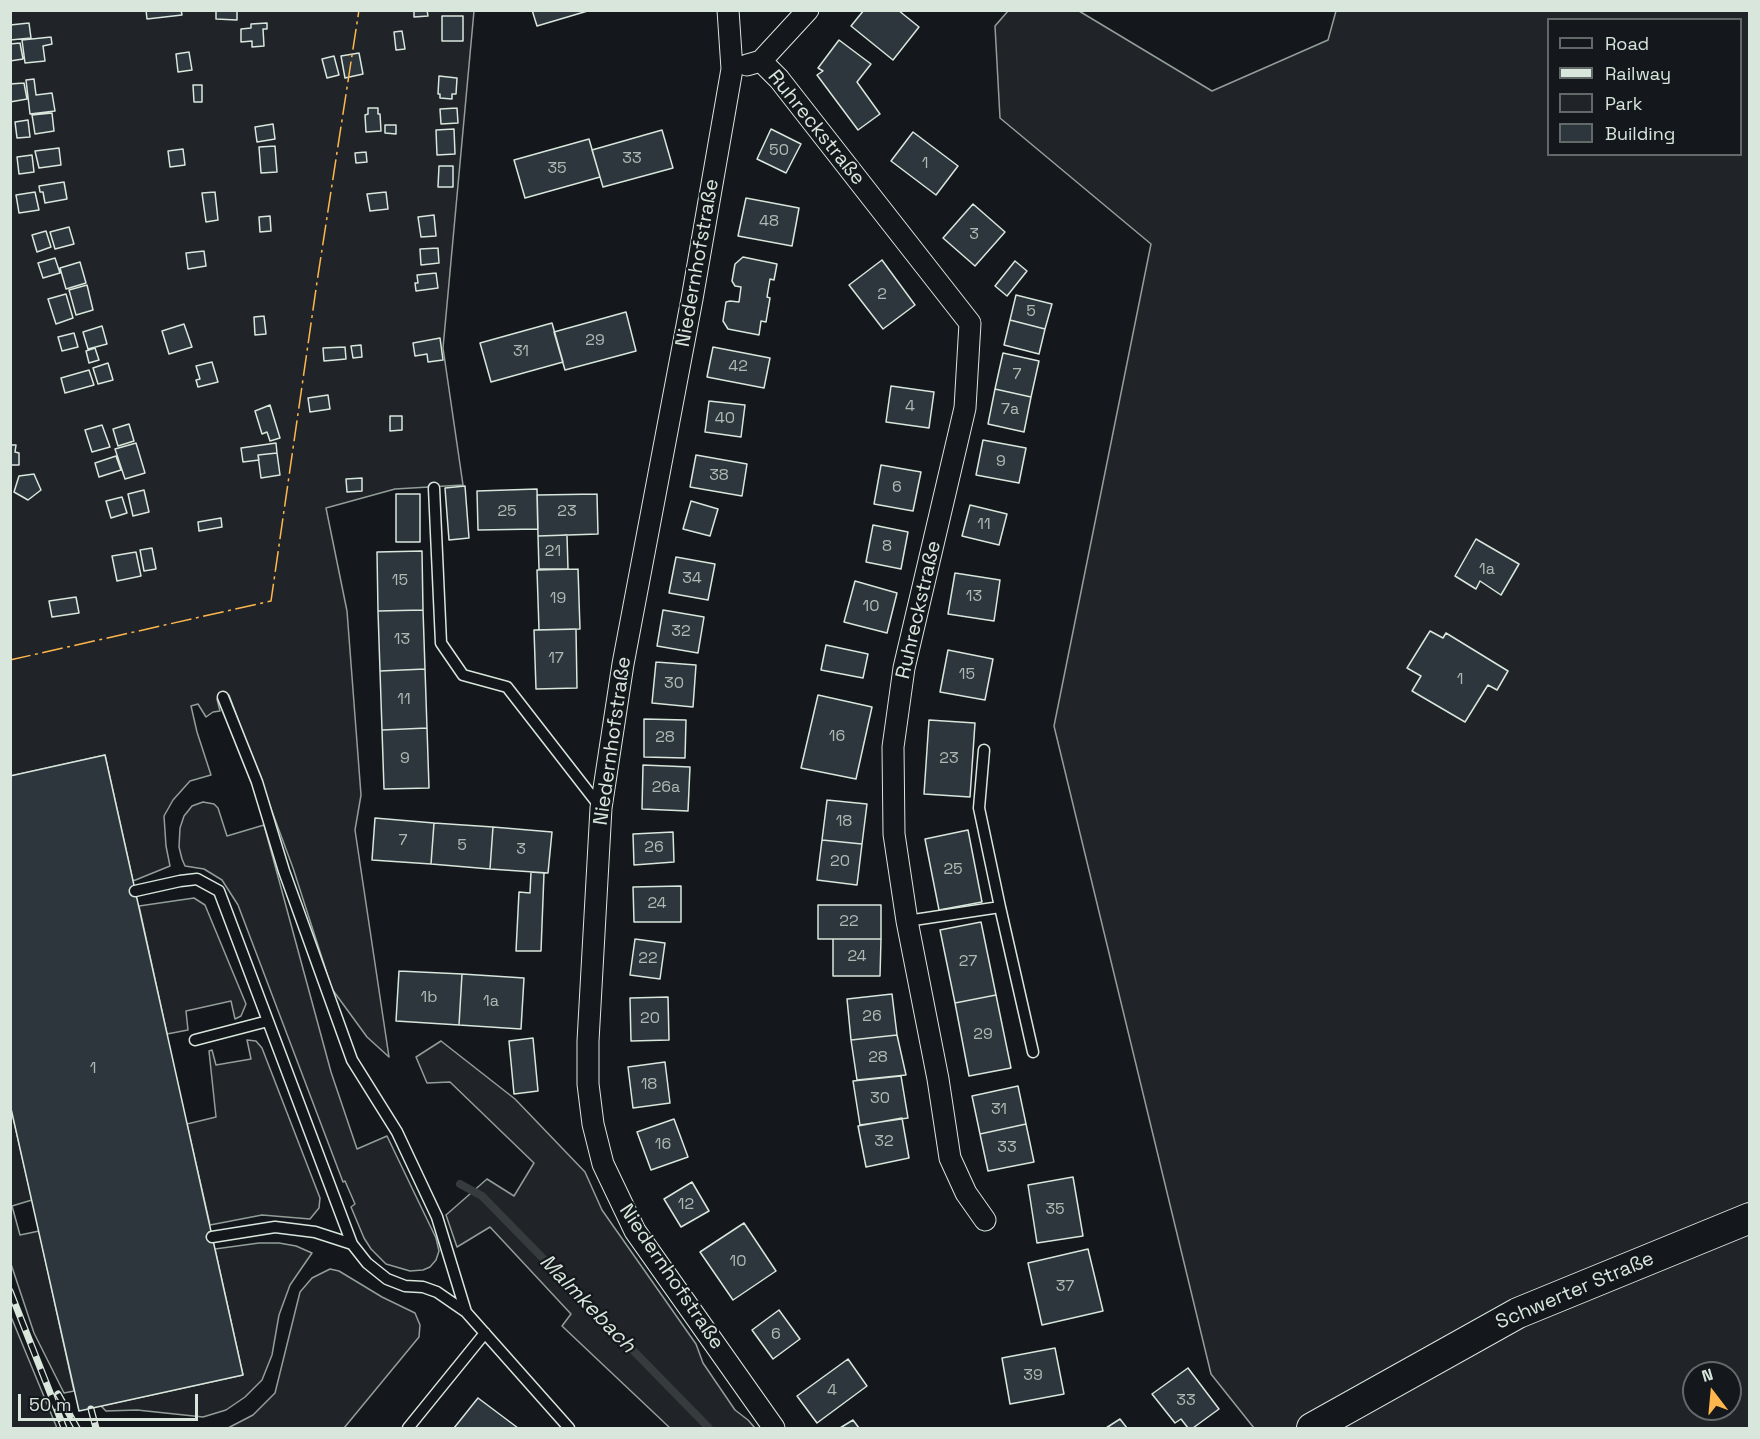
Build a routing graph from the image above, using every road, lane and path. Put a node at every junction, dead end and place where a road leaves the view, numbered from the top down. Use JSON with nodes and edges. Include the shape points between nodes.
{"nodes":[{"id":1,"x":728,"y":10,"type":"edge"},
{"id":2,"x":808,"y":10,"type":"edge"},
{"id":3,"x":761,"y":61,"type":"junction"},
{"id":4,"x":732,"y":69,"type":"junction"},
{"id":5,"x":434,"y":488,"type":"dead end"},
{"id":6,"x":223,"y":697,"type":"dead end"},
{"id":7,"x":984,"y":750,"type":"dead end"},
{"id":8,"x":601,"y":808,"type":"junction"},
{"id":9,"x":135,"y":891,"type":"dead end"},
{"id":10,"x":1000,"y":907,"type":"junction"},
{"id":11,"x":907,"y":921,"type":"junction"},
{"id":12,"x":268,"y":1021,"type":"junction"},
{"id":13,"x":195,"y":1040,"type":"dead end"},
{"id":14,"x":1033,"y":1052,"type":"dead end"},
{"id":15,"x":1749,"y":1218,"type":"edge"},
{"id":16,"x":985,"y":1220,"type":"dead end"},
{"id":17,"x":212,"y":1237,"type":"dead end"},
{"id":18,"x":352,"y":1244,"type":"junction"},
{"id":19,"x":465,"y":1312,"type":"junction"},
{"id":20,"x":485,"y":1333,"type":"junction"},
{"id":21,"x":408,"y":1428,"type":"edge"},
{"id":22,"x":569,"y":1428,"type":"edge"},
{"id":23,"x":774,"y":1428,"type":"edge"},
{"id":24,"x":1312,"y":1428,"type":"edge"}],
"edges":[{"from":1,"to":4,"type":"street","name":"Niedernhofstraße"},
{"from":2,"to":3,"type":"street"},
{"from":3,"to":4,"type":"street"},
{"from":3,"to":11,"type":"street","name":"Ruhreckstraße","via":[[970,323],[965,408],[904,668],[893,747],[894,834]]},
{"from":4,"to":8,"type":"street","name":"Niedernhofstraße","via":[[623,664]]},
{"from":5,"to":8,"type":"lane","via":[[441,643],[463,675],[507,687]]},
{"from":6,"to":19,"type":"lane","via":[[257,782],[284,871],[352,1060],[397,1132],[437,1217]]},
{"from":7,"to":10,"type":"lane","via":[[980,808]]},
{"from":8,"to":23,"type":"street","name":"Niedernhofstraße","via":[[588,1084],[603,1164],[635,1231]]},
{"from":9,"to":12,"type":"lane","via":[[197,879],[219,891]]},
{"from":10,"to":11,"type":"lane"},
{"from":10,"to":14,"type":"lane"},
{"from":11,"to":16,"type":"street","name":"Ruhreckstraße","via":[[950,1158],[966,1193]]},
{"from":12,"to":13,"type":"lane"},
{"from":12,"to":18,"type":"lane"},
{"from":15,"to":24,"type":"main road","name":"Schwerter Straße","via":[[1518,1313]]},
{"from":17,"to":18,"type":"lane","via":[[275,1227],[315,1232]]},
{"from":18,"to":19,"type":"lane","via":[[387,1279],[437,1292]]},
{"from":19,"to":20,"type":"lane"},
{"from":20,"to":21,"type":"lane"},
{"from":20,"to":22,"type":"lane"}]}
